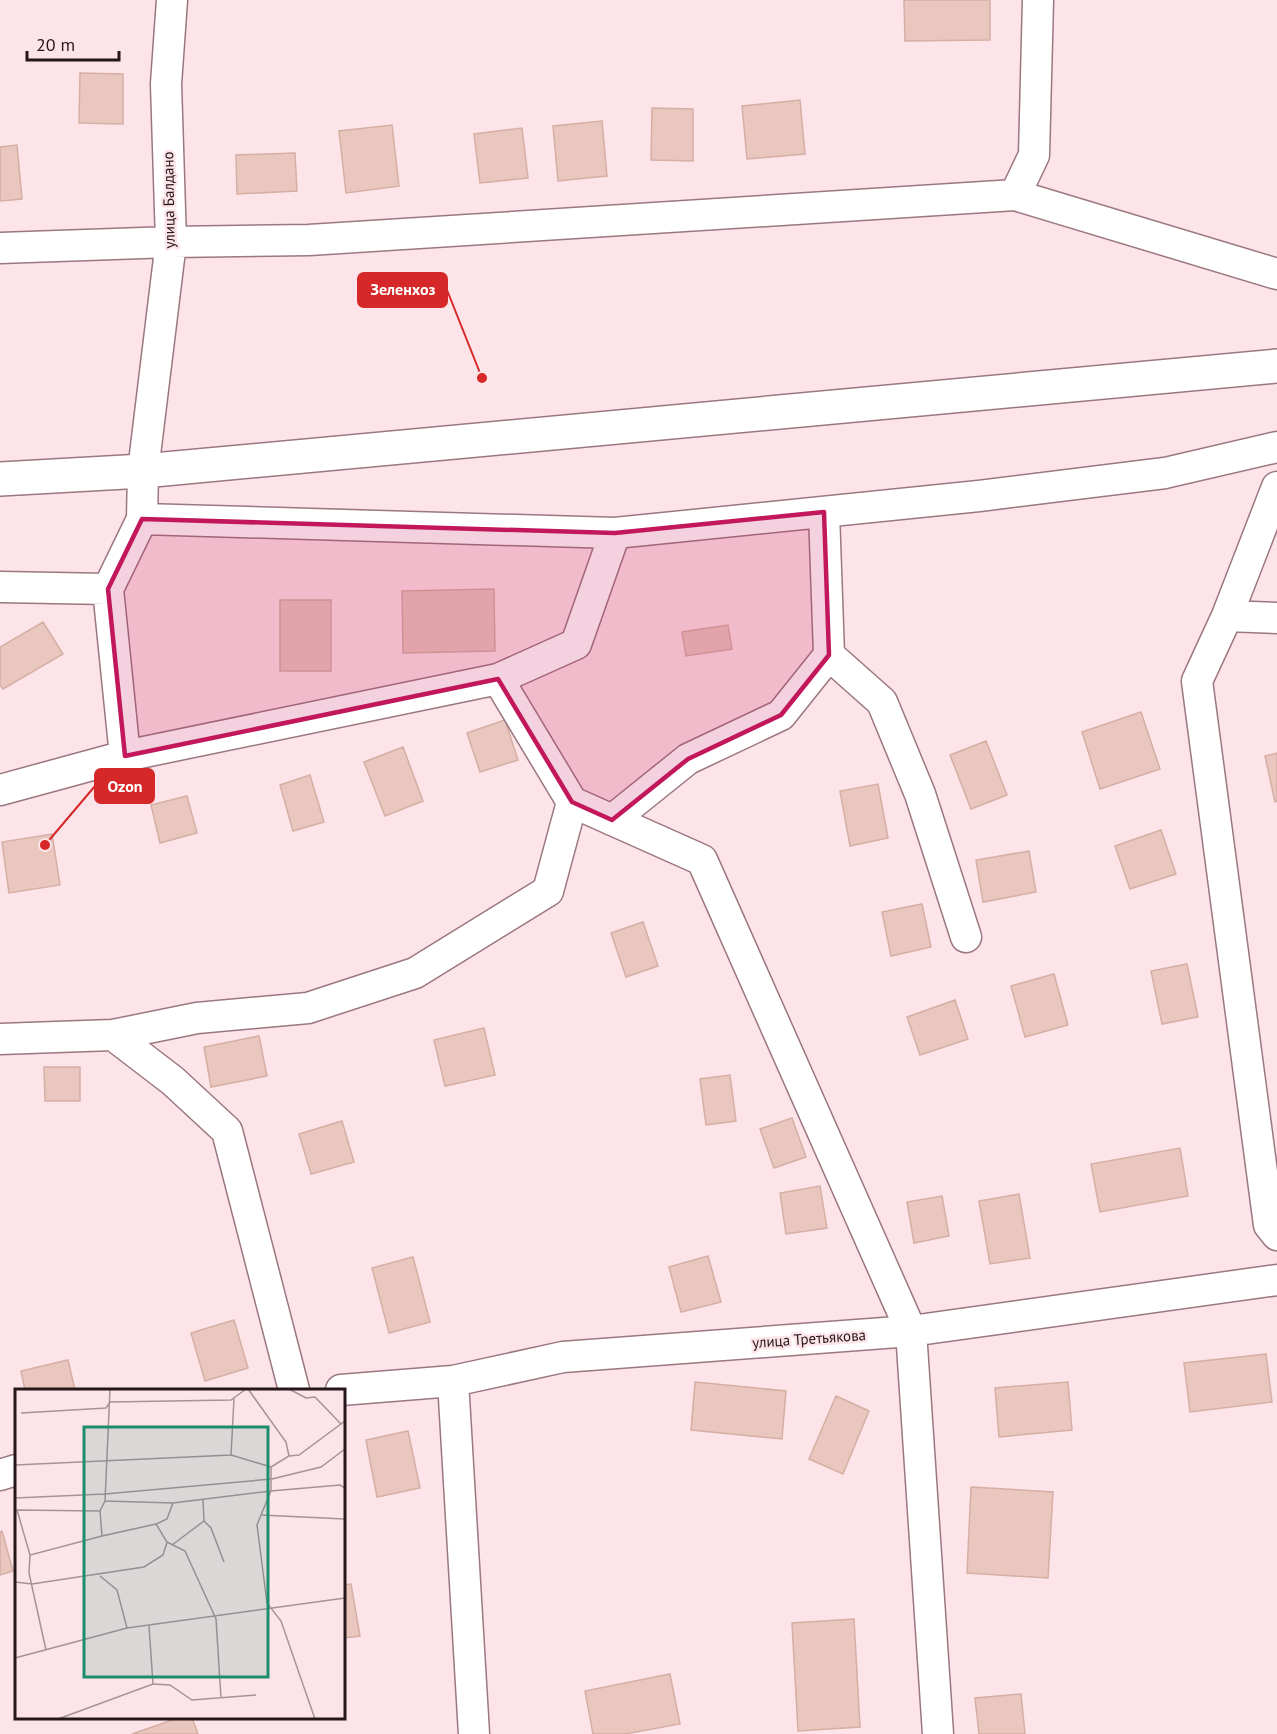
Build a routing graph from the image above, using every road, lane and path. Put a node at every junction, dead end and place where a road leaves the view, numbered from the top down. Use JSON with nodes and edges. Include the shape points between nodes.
{"nodes":[{"id":1,"x":171,"y":0,"type":"edge"},
{"id":2,"x":1038,"y":0,"type":"edge"},
{"id":3,"x":1015,"y":195,"type":"junction"},
{"id":4,"x":171,"y":242,"type":"junction"},
{"id":5,"x":0,"y":248,"type":"edge"},
{"id":6,"x":1277,"y":274,"type":"edge"},
{"id":7,"x":1277,"y":366,"type":"edge"},
{"id":8,"x":1277,"y":447,"type":"edge"},
{"id":9,"x":143,"y":471,"type":"junction"},
{"id":10,"x":0,"y":479,"type":"edge"},
{"id":11,"x":1277,"y":487,"type":"edge"},
{"id":12,"x":824,"y":512,"type":"junction"},
{"id":13,"x":142,"y":519,"type":"junction"},
{"id":14,"x":615,"y":533,"type":"junction"},
{"id":15,"x":0,"y":587,"type":"edge"},
{"id":16,"x":108,"y":589,"type":"junction"},
{"id":17,"x":1227,"y":616,"type":"junction"},
{"id":18,"x":1277,"y":618,"type":"edge"},
{"id":19,"x":829,"y":655,"type":"junction"},
{"id":20,"x":498,"y":679,"type":"junction"},
{"id":21,"x":125,"y":756,"type":"junction"},
{"id":22,"x":0,"y":790,"type":"edge"},
{"id":23,"x":572,"y":802,"type":"junction"},
{"id":24,"x":612,"y":820,"type":"junction"},
{"id":25,"x":966,"y":937,"type":"dead end"},
{"id":26,"x":113,"y":1035,"type":"junction"},
{"id":27,"x":0,"y":1039,"type":"edge"},
{"id":28,"x":1277,"y":1235,"type":"edge"},
{"id":29,"x":1277,"y":1280,"type":"edge"},
{"id":30,"x":911,"y":1331,"type":"junction"},
{"id":31,"x":453,"y":1381,"type":"junction"},
{"id":32,"x":294,"y":1389,"type":"edge"},
{"id":33,"x":345,"y":1390,"type":"edge"},
{"id":34,"x":15,"y":1470,"type":"edge"},
{"id":35,"x":0,"y":1475,"type":"edge"},
{"id":36,"x":474,"y":1734,"type":"edge"},
{"id":37,"x":938,"y":1734,"type":"edge"}],
"edges":[{"from":1,"to":4,"type":"street","name":"улица Балдано","via":[[166,84]]},
{"from":2,"to":3,"type":"street","via":[[1034,155]]},
{"from":3,"to":4,"type":"street","via":[[309,240]]},
{"from":3,"to":6,"type":"street"},
{"from":4,"to":5,"type":"street"},
{"from":4,"to":9,"type":"street","name":"улица Балдано"},
{"from":7,"to":9,"type":"main road"},
{"from":8,"to":12,"type":"street","via":[[1166,473]]},
{"from":9,"to":10,"type":"main road"},
{"from":9,"to":13,"type":"street","name":"улица Балдано"},
{"from":11,"to":17,"type":"street"},
{"from":12,"to":14,"type":"street"},
{"from":12,"to":19,"type":"street"},
{"from":13,"to":14,"type":"street"},
{"from":13,"to":16,"type":"street"},
{"from":14,"to":20,"type":"street","via":[[576,644]]},
{"from":15,"to":16,"type":"street"},
{"from":16,"to":21,"type":"street"},
{"from":17,"to":18,"type":"street"},
{"from":17,"to":28,"type":"street","via":[[1197,681],[1269,1225]]},
{"from":19,"to":24,"type":"street","via":[[780,715],[687,759]]},
{"from":19,"to":25,"type":"street","via":[[882,702],[920,794]]},
{"from":20,"to":21,"type":"street"},
{"from":20,"to":23,"type":"street"},
{"from":21,"to":22,"type":"street"},
{"from":23,"to":24,"type":"street"},
{"from":23,"to":26,"type":"street","via":[[548,891],[415,973],[308,1008],[197,1018]]},
{"from":24,"to":30,"type":"street","via":[[702,860]]},
{"from":26,"to":27,"type":"street"},
{"from":26,"to":32,"type":"street","via":[[173,1081],[227,1131]]},
{"from":29,"to":30,"type":"street","name":"улица Третьякова"},
{"from":30,"to":31,"type":"street","name":"улица Третьякова","via":[[563,1357]]},
{"from":30,"to":37,"type":"street"},
{"from":31,"to":33,"type":"street","name":"улица Третьякова"},
{"from":31,"to":36,"type":"street"},
{"from":34,"to":35,"type":"street"}]}
